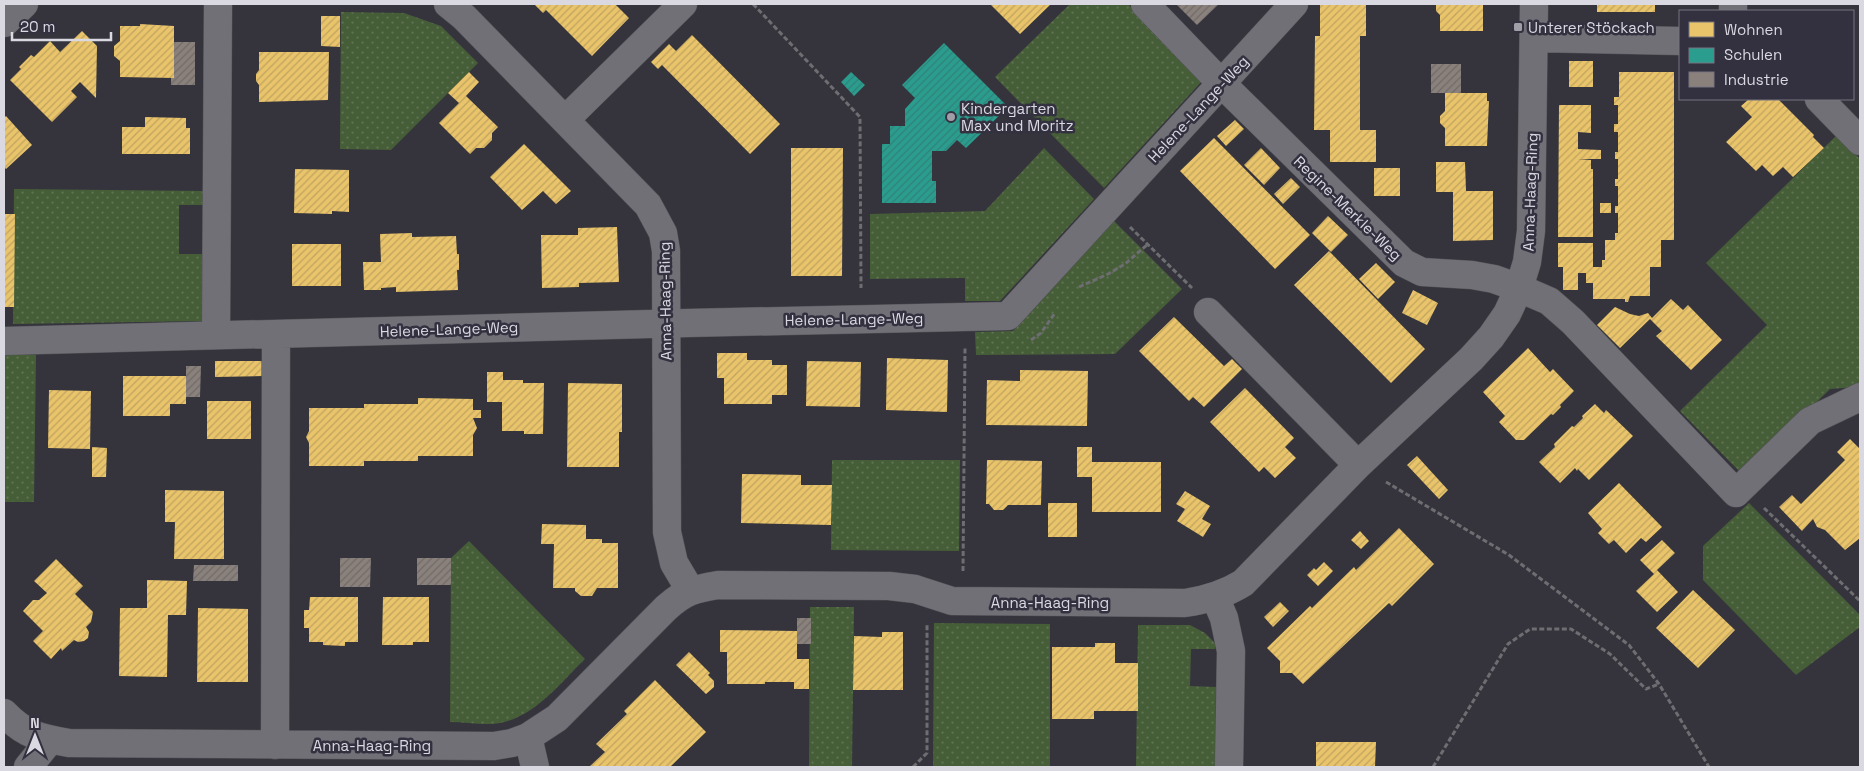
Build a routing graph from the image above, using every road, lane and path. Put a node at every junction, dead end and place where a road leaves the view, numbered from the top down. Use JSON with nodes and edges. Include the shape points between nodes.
{"nodes":[{"id":1,"x":24,"y":4,"type":"edge"},
{"id":2,"x":218,"y":4,"type":"edge"},
{"id":3,"x":448,"y":4,"type":"edge"},
{"id":4,"x":683,"y":4,"type":"edge"},
{"id":5,"x":752,"y":4,"type":"edge"},
{"id":6,"x":1146,"y":4,"type":"edge"},
{"id":7,"x":1294,"y":4,"type":"edge"},
{"id":8,"x":1534,"y":4,"type":"edge"},
{"id":9,"x":4,"y":23,"type":"edge"},
{"id":10,"x":1534,"y":38,"type":"junction"},
{"id":11,"x":1679,"y":40,"type":"edge"},
{"id":12,"x":1221,"y":83,"type":"junction"},
{"id":13,"x":1820,"y":100,"type":"edge"},
{"id":14,"x":565,"y":120,"type":"junction"},
{"id":15,"x":1860,"y":141,"type":"edge"},
{"id":16,"x":1109,"y":205,"type":"junction"},
{"id":17,"x":1519,"y":288,"type":"junction"},
{"id":18,"x":1208,"y":312,"type":"joint"},
{"id":19,"x":965,"y":317,"type":"junction"},
{"id":20,"x":861,"y":319,"type":"junction"},
{"id":21,"x":666,"y":323,"type":"junction"},
{"id":22,"x":276,"y":334,"type":"junction"},
{"id":23,"x":216,"y":335,"type":"junction"},
{"id":24,"x":4,"y":341,"type":"edge"},
{"id":25,"x":1860,"y":397,"type":"edge"},
{"id":26,"x":1358,"y":464,"type":"junction"},
{"id":27,"x":1739,"y":490,"type":"junction"},
{"id":28,"x":690,"y":590,"type":"junction"},
{"id":29,"x":927,"y":593,"type":"junction"},
{"id":30,"x":1215,"y":597,"type":"junction"},
{"id":31,"x":1860,"y":601,"type":"edge"},
{"id":32,"x":963,"y":602,"type":"junction"},
{"id":33,"x":1659,"y":684,"type":"junction"},
{"id":34,"x":4,"y":713,"type":"edge"},
{"id":35,"x":528,"y":737,"type":"junction"},
{"id":36,"x":50,"y":740,"type":"junction"},
{"id":37,"x":275,"y":744,"type":"junction"},
{"id":38,"x":28,"y":767,"type":"edge"},
{"id":39,"x":535,"y":767,"type":"edge"},
{"id":40,"x":912,"y":767,"type":"edge"},
{"id":41,"x":1229,"y":767,"type":"edge"},
{"id":42,"x":1433,"y":767,"type":"edge"},
{"id":43,"x":1709,"y":767,"type":"edge"}],
"edges":[{"from":1,"to":9,"type":"street"},
{"from":2,"to":23,"type":"street"},
{"from":3,"to":14,"type":"street","name":"Anna-Haag-Ring"},
{"from":4,"to":14,"type":"street"},
{"from":5,"to":20,"type":"path","via":[[860,117]]},
{"from":6,"to":12,"type":"street","name":"Regine-Merkle-Weg"},
{"from":7,"to":12,"type":"street","name":"Helene-Lange-Weg"},
{"from":8,"to":10,"type":"street","name":"Anna-Haag-Ring"},
{"from":10,"to":11,"type":"street"},
{"from":10,"to":17,"type":"street","name":"Anna-Haag-Ring","via":[[1531,232]]},
{"from":12,"to":16,"type":"street","name":"Helene-Lange-Weg"},
{"from":12,"to":17,"type":"street","name":"Regine-Merkle-Weg","via":[[1404,263],[1422,272],[1472,275]]},
{"from":13,"to":15,"type":"street"},
{"from":14,"to":21,"type":"street","name":"Anna-Haag-Ring","via":[[648,205],[657,219],[666,250]]},
{"from":16,"to":18,"type":"path","via":[[1207,304]]},
{"from":16,"to":19,"type":"street","name":"Helene-Lange-Weg","via":[[1008,316]]},
{"from":17,"to":26,"type":"street","name":"Anna-Haag-Ring","via":[[1507,314],[1484,344]]},
{"from":17,"to":27,"type":"street","name":"Regine-Merkle-Weg","via":[[1548,301],[1573,322]]},
{"from":18,"to":26,"type":"street"},
{"from":19,"to":20,"type":"street","name":"Helene-Lange-Weg"},
{"from":19,"to":32,"type":"path"},
{"from":20,"to":21,"type":"street","name":"Helene-Lange-Weg"},
{"from":21,"to":22,"type":"street","name":"Helene-Lange-Weg"},
{"from":21,"to":28,"type":"street","name":"Anna-Haag-Ring","via":[[667,532],[674,563]]},
{"from":22,"to":23,"type":"street","name":"Helene-Lange-Weg"},
{"from":22,"to":37,"type":"street"},
{"from":23,"to":24,"type":"street","name":"Helene-Lange-Weg"},
{"from":25,"to":27,"type":"street","via":[[1810,421]]},
{"from":26,"to":30,"type":"street","name":"Anna-Haag-Ring","via":[[1243,583]]},
{"from":26,"to":33,"type":"path","via":[[1509,555],[1629,645]]},
{"from":27,"to":31,"type":"path"},
{"from":28,"to":29,"type":"street","name":"Anna-Haag-Ring","via":[[718,585],[889,586]]},
{"from":28,"to":35,"type":"street","name":"Anna-Haag-Ring","via":[[666,608],[557,718]]},
{"from":29,"to":32,"type":"street","name":"Anna-Haag-Ring"},
{"from":29,"to":40,"type":"path","via":[[927,753]]},
{"from":30,"to":32,"type":"street","name":"Anna-Haag-Ring","via":[[1185,603]]},
{"from":30,"to":41,"type":"street","via":[[1224,618],[1231,651]]},
{"from":33,"to":42,"type":"path","via":[[1646,689],[1610,654],[1571,629],[1530,629],[1508,644]]},
{"from":33,"to":43,"type":"path"},
{"from":34,"to":36,"type":"street","name":"Anna-Haag-Ring","via":[[29,734]]},
{"from":35,"to":37,"type":"street","name":"Anna-Haag-Ring","via":[[494,746]]},
{"from":35,"to":39,"type":"street"},
{"from":36,"to":37,"type":"street","name":"Anna-Haag-Ring","via":[[87,744]]},
{"from":36,"to":38,"type":"street"}]}
